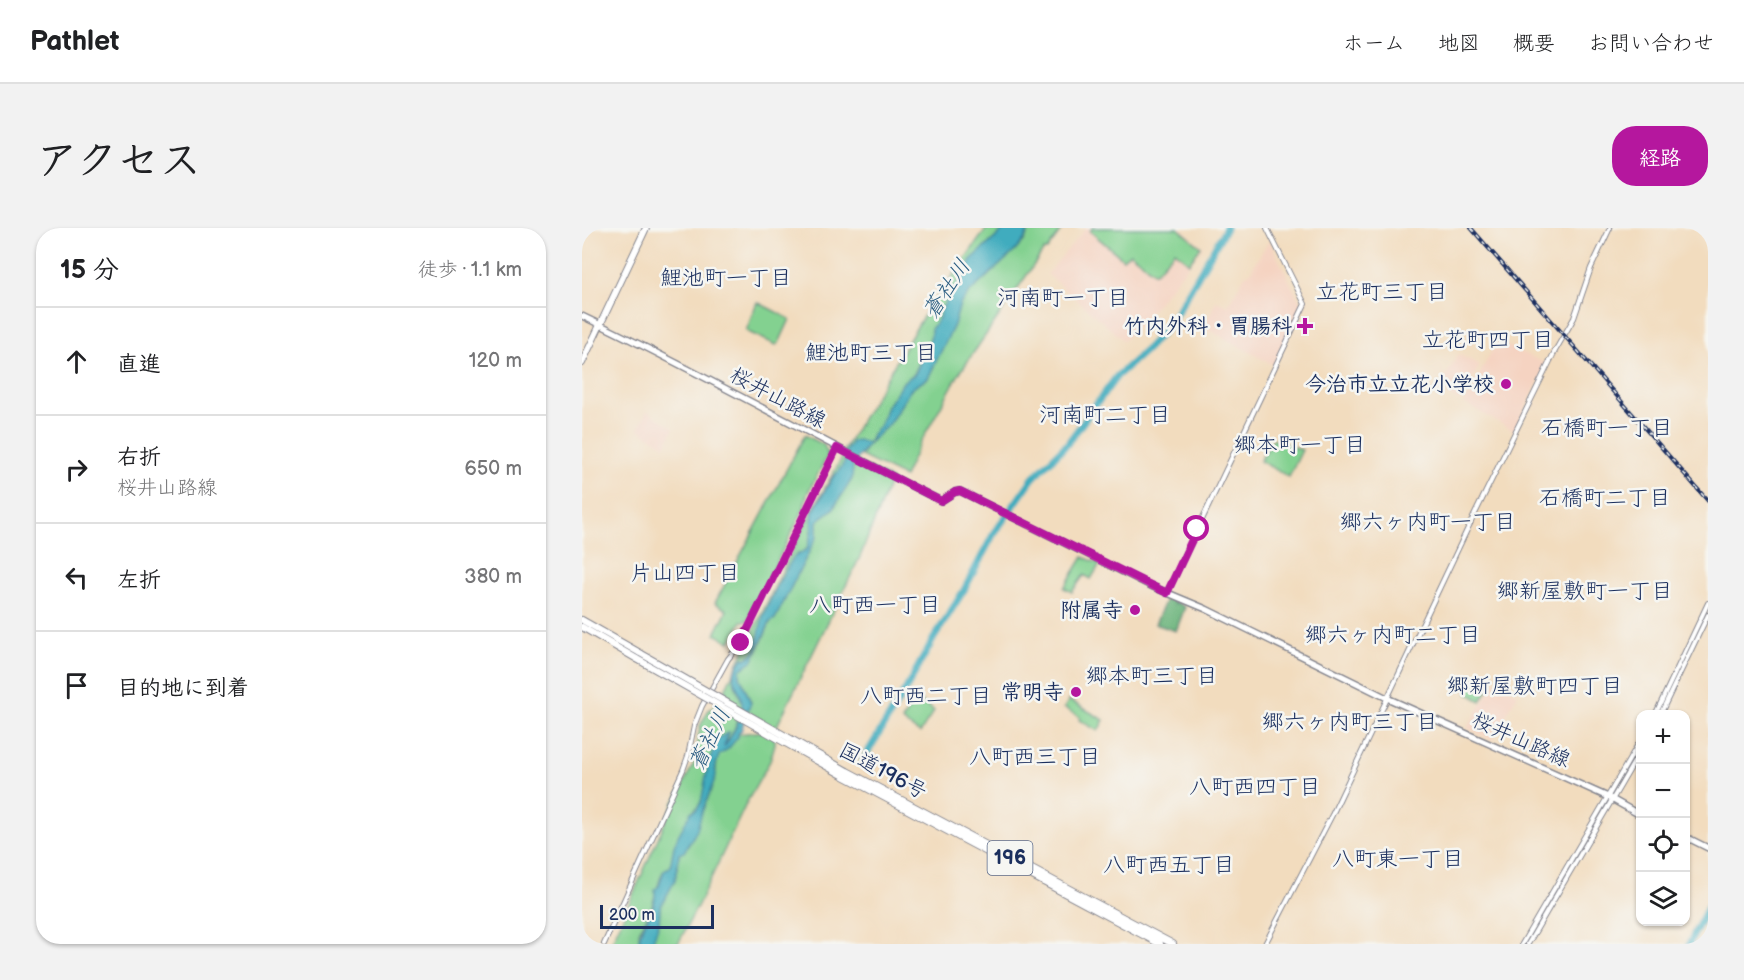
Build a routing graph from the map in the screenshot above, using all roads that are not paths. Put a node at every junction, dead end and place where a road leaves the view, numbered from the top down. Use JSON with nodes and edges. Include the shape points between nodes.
{"nodes":[{"id":1,"x":646,"y":228,"type":"edge"},
{"id":2,"x":1268,"y":228,"type":"edge"},
{"id":3,"x":1610,"y":228,"type":"edge"},
{"id":4,"x":582,"y":316,"type":"edge"},
{"id":5,"x":600,"y":325,"type":"junction"},
{"id":6,"x":582,"y":363,"type":"edge"},
{"id":7,"x":837,"y":448,"type":"junction"},
{"id":8,"x":1167,"y":593,"type":"junction"},
{"id":9,"x":1708,"y":603,"type":"edge"},
{"id":10,"x":1708,"y":615,"type":"edge"},
{"id":11,"x":582,"y":620,"type":"edge"},
{"id":12,"x":582,"y":627,"type":"edge"},
{"id":13,"x":1699,"y":628,"type":"junction"},
{"id":14,"x":638,"y":656,"type":"junction"},
{"id":15,"x":1387,"y":698,"type":"junction"},
{"id":16,"x":1657,"y":710,"type":"edge"},
{"id":17,"x":1662,"y":710,"type":"edge"},
{"id":18,"x":1636,"y":750,"type":"edge"},
{"id":19,"x":1636,"y":759,"type":"edge"},
{"id":20,"x":846,"y":774,"type":"junction"},
{"id":21,"x":1610,"y":798,"type":"junction"},
{"id":22,"x":1636,"y":812,"type":"edge"},
{"id":23,"x":1690,"y":839,"type":"edge"},
{"id":24,"x":1708,"y":848,"type":"edge"},
{"id":25,"x":604,"y":944,"type":"edge"},
{"id":26,"x":1160,"y":944,"type":"edge"},
{"id":27,"x":1173,"y":944,"type":"edge"},
{"id":28,"x":1265,"y":944,"type":"edge"},
{"id":29,"x":1522,"y":944,"type":"edge"},
{"id":30,"x":1528,"y":944,"type":"edge"}],
"edges":[{"from":1,"to":5,"type":"highway"},
{"from":2,"to":8,"type":"street","via":[[1305,304]]},
{"from":3,"to":15,"type":"street","via":[[1568,331]]},
{"from":4,"to":5,"type":"main road","name":"桜井山路線"},
{"from":5,"to":6,"type":"highway"},
{"from":5,"to":7,"type":"main road","name":"桜井山路線"},
{"from":7,"to":8,"type":"main road","name":"桜井山路線","via":[[941,501],[960,491]]},
{"from":7,"to":25,"type":"street","via":[[741,643],[702,706],[683,770]]},
{"from":8,"to":15,"type":"main road","name":"桜井山路線"},
{"from":9,"to":13,"type":"street"},
{"from":10,"to":13,"type":"street"},
{"from":11,"to":14,"type":"highway","name":"国道196号","number":"196"},
{"from":12,"to":14,"type":"highway","name":"国道196号","number":"196"},
{"from":13,"to":16,"type":"street"},
{"from":13,"to":17,"type":"street"},
{"from":14,"to":20,"type":"highway","name":"国道196号","number":"196","bridge":true},
{"from":15,"to":21,"type":"main road","name":"桜井山路線"},
{"from":15,"to":28,"type":"street"},
{"from":18,"to":21,"type":"street"},
{"from":19,"to":21,"type":"street"},
{"from":20,"to":26,"type":"highway","name":"国道196号","number":"196"},
{"from":20,"to":27,"type":"highway","name":"国道196号","number":"196"},
{"from":21,"to":22,"type":"main road","name":"桜井山路線"},
{"from":21,"to":29,"type":"street"},
{"from":21,"to":30,"type":"street"},
{"from":23,"to":24,"type":"main road"}]}
